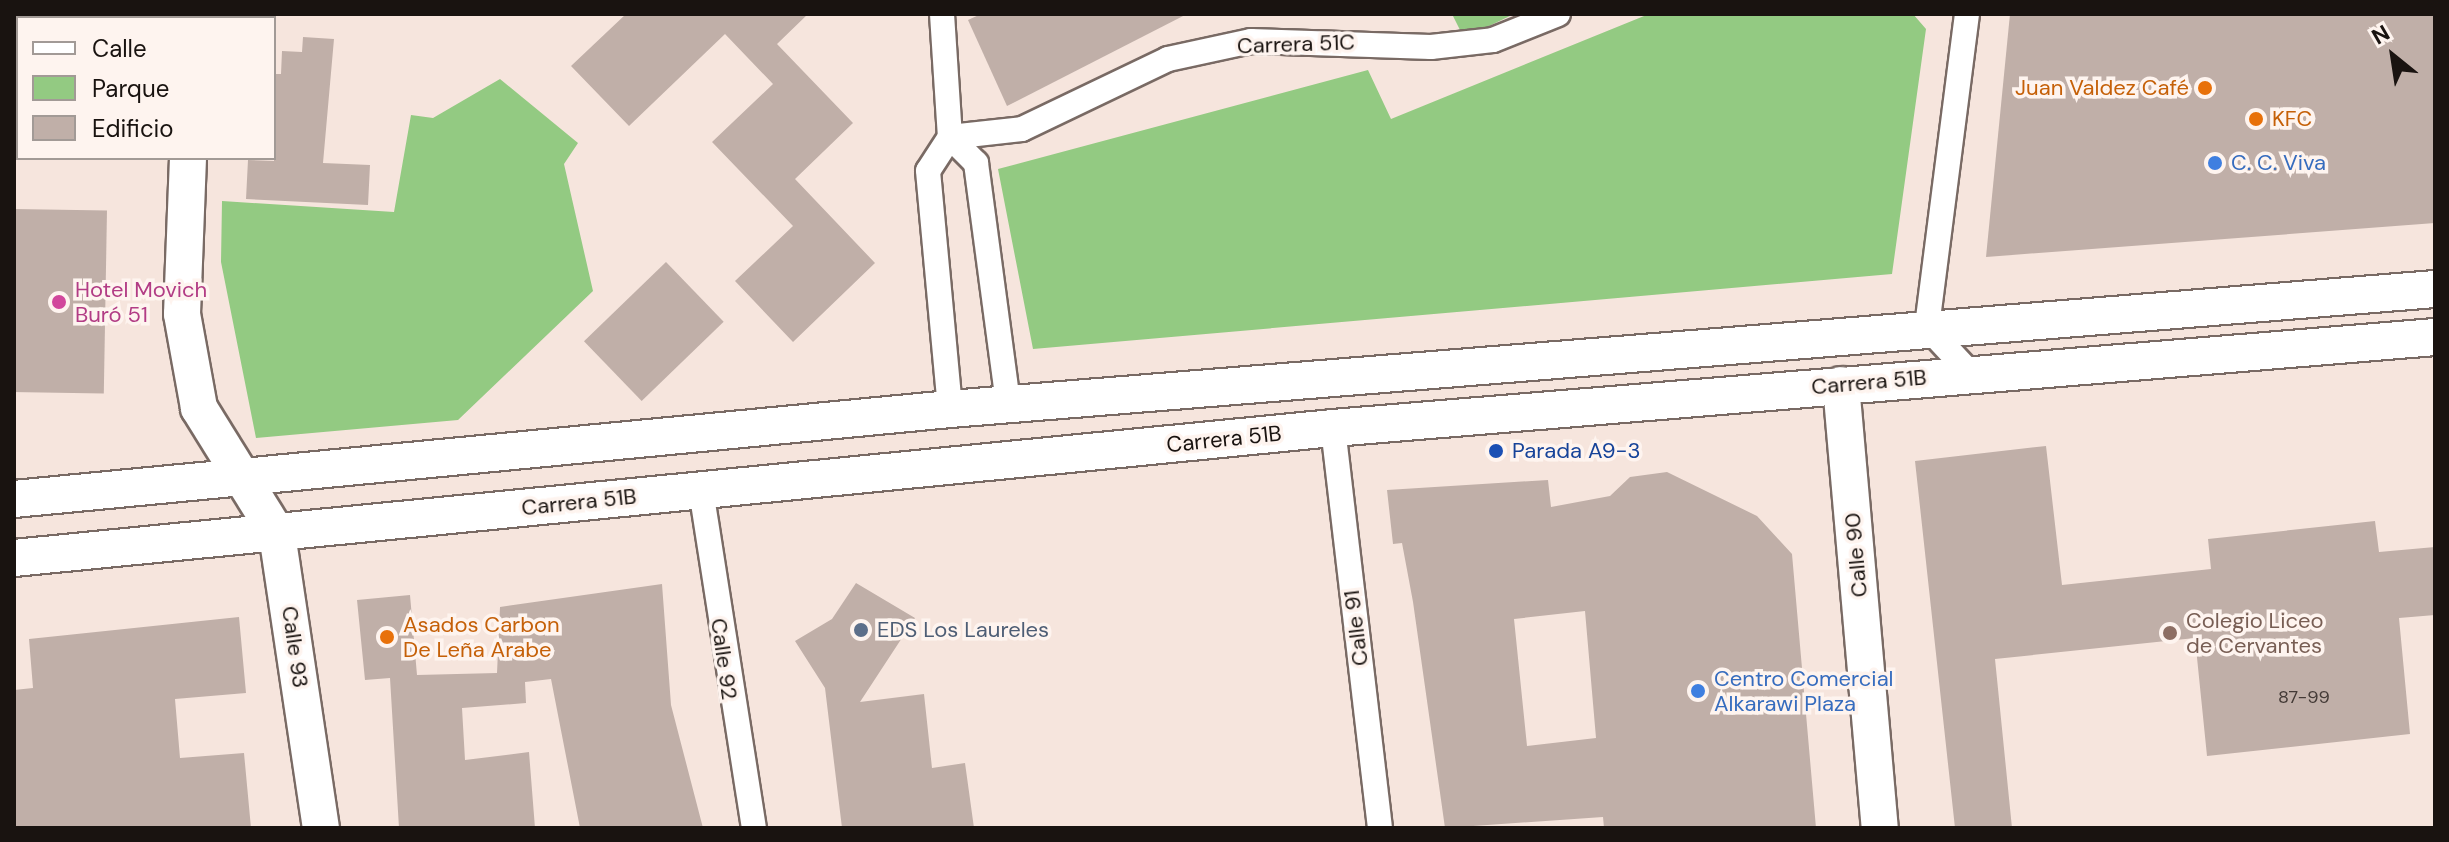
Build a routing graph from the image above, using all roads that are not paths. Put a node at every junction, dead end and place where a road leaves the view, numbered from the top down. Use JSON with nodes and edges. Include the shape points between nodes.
{"nodes":[{"id":1,"x":942,"y":14,"type":"edge"},
{"id":2,"x":1558,"y":14,"type":"edge"},
{"id":3,"x":1967,"y":14,"type":"edge"},
{"id":4,"x":950,"y":137,"type":"junction"},
{"id":5,"x":188,"y":160,"type":"edge"},
{"id":6,"x":2435,"y":289,"type":"edge"},
{"id":7,"x":1927,"y":327,"type":"junction"},
{"id":8,"x":2435,"y":337,"type":"edge"},
{"id":9,"x":1970,"y":373,"type":"junction"},
{"id":10,"x":1841,"y":385,"type":"junction"},
{"id":11,"x":1008,"y":404,"type":"junction"},
{"id":12,"x":950,"y":409,"type":"junction"},
{"id":13,"x":1333,"y":428,"type":"junction"},
{"id":14,"x":241,"y":477,"type":"junction"},
{"id":15,"x":701,"y":490,"type":"junction"},
{"id":16,"x":14,"y":499,"type":"edge"},
{"id":17,"x":277,"y":534,"type":"junction"},
{"id":18,"x":14,"y":558,"type":"edge"},
{"id":19,"x":321,"y":828,"type":"edge"},
{"id":20,"x":754,"y":828,"type":"edge"},
{"id":21,"x":1380,"y":828,"type":"edge"},
{"id":22,"x":1880,"y":828,"type":"edge"}],
"edges":[{"from":1,"to":4,"type":"street"},
{"from":2,"to":4,"type":"street","name":"Carrera 51C","via":[[1493,40],[1431,47],[1251,41],[1168,59],[1022,129]]},
{"from":3,"to":7,"type":"street"},
{"from":4,"to":11,"type":"street","via":[[976,163]]},
{"from":4,"to":12,"type":"street","via":[[928,171]]},
{"from":5,"to":14,"type":"main road","name":"Calle 93","via":[[182,314],[199,408]]},
{"from":6,"to":7,"type":"main road"},
{"from":7,"to":9,"type":"street"},
{"from":7,"to":10,"type":"main road"},
{"from":7,"to":11,"type":"main road"},
{"from":8,"to":9,"type":"main road","name":"Carrera 51B"},
{"from":9,"to":10,"type":"main road","name":"Carrera 51B"},
{"from":10,"to":13,"type":"main road","name":"Carrera 51B"},
{"from":10,"to":22,"type":"main road","name":"Calle 90"},
{"from":11,"to":12,"type":"main road"},
{"from":12,"to":14,"type":"main road"},
{"from":13,"to":15,"type":"main road","name":"Carrera 51B"},
{"from":13,"to":21,"type":"street","name":"Calle 91"},
{"from":14,"to":16,"type":"main road"},
{"from":14,"to":17,"type":"main road","name":"Calle 93"},
{"from":15,"to":17,"type":"main road","name":"Carrera 51B"},
{"from":15,"to":20,"type":"street","name":"Calle 92"},
{"from":17,"to":18,"type":"main road","name":"Carrera 51B"},
{"from":17,"to":19,"type":"main road","name":"Calle 93"}]}
